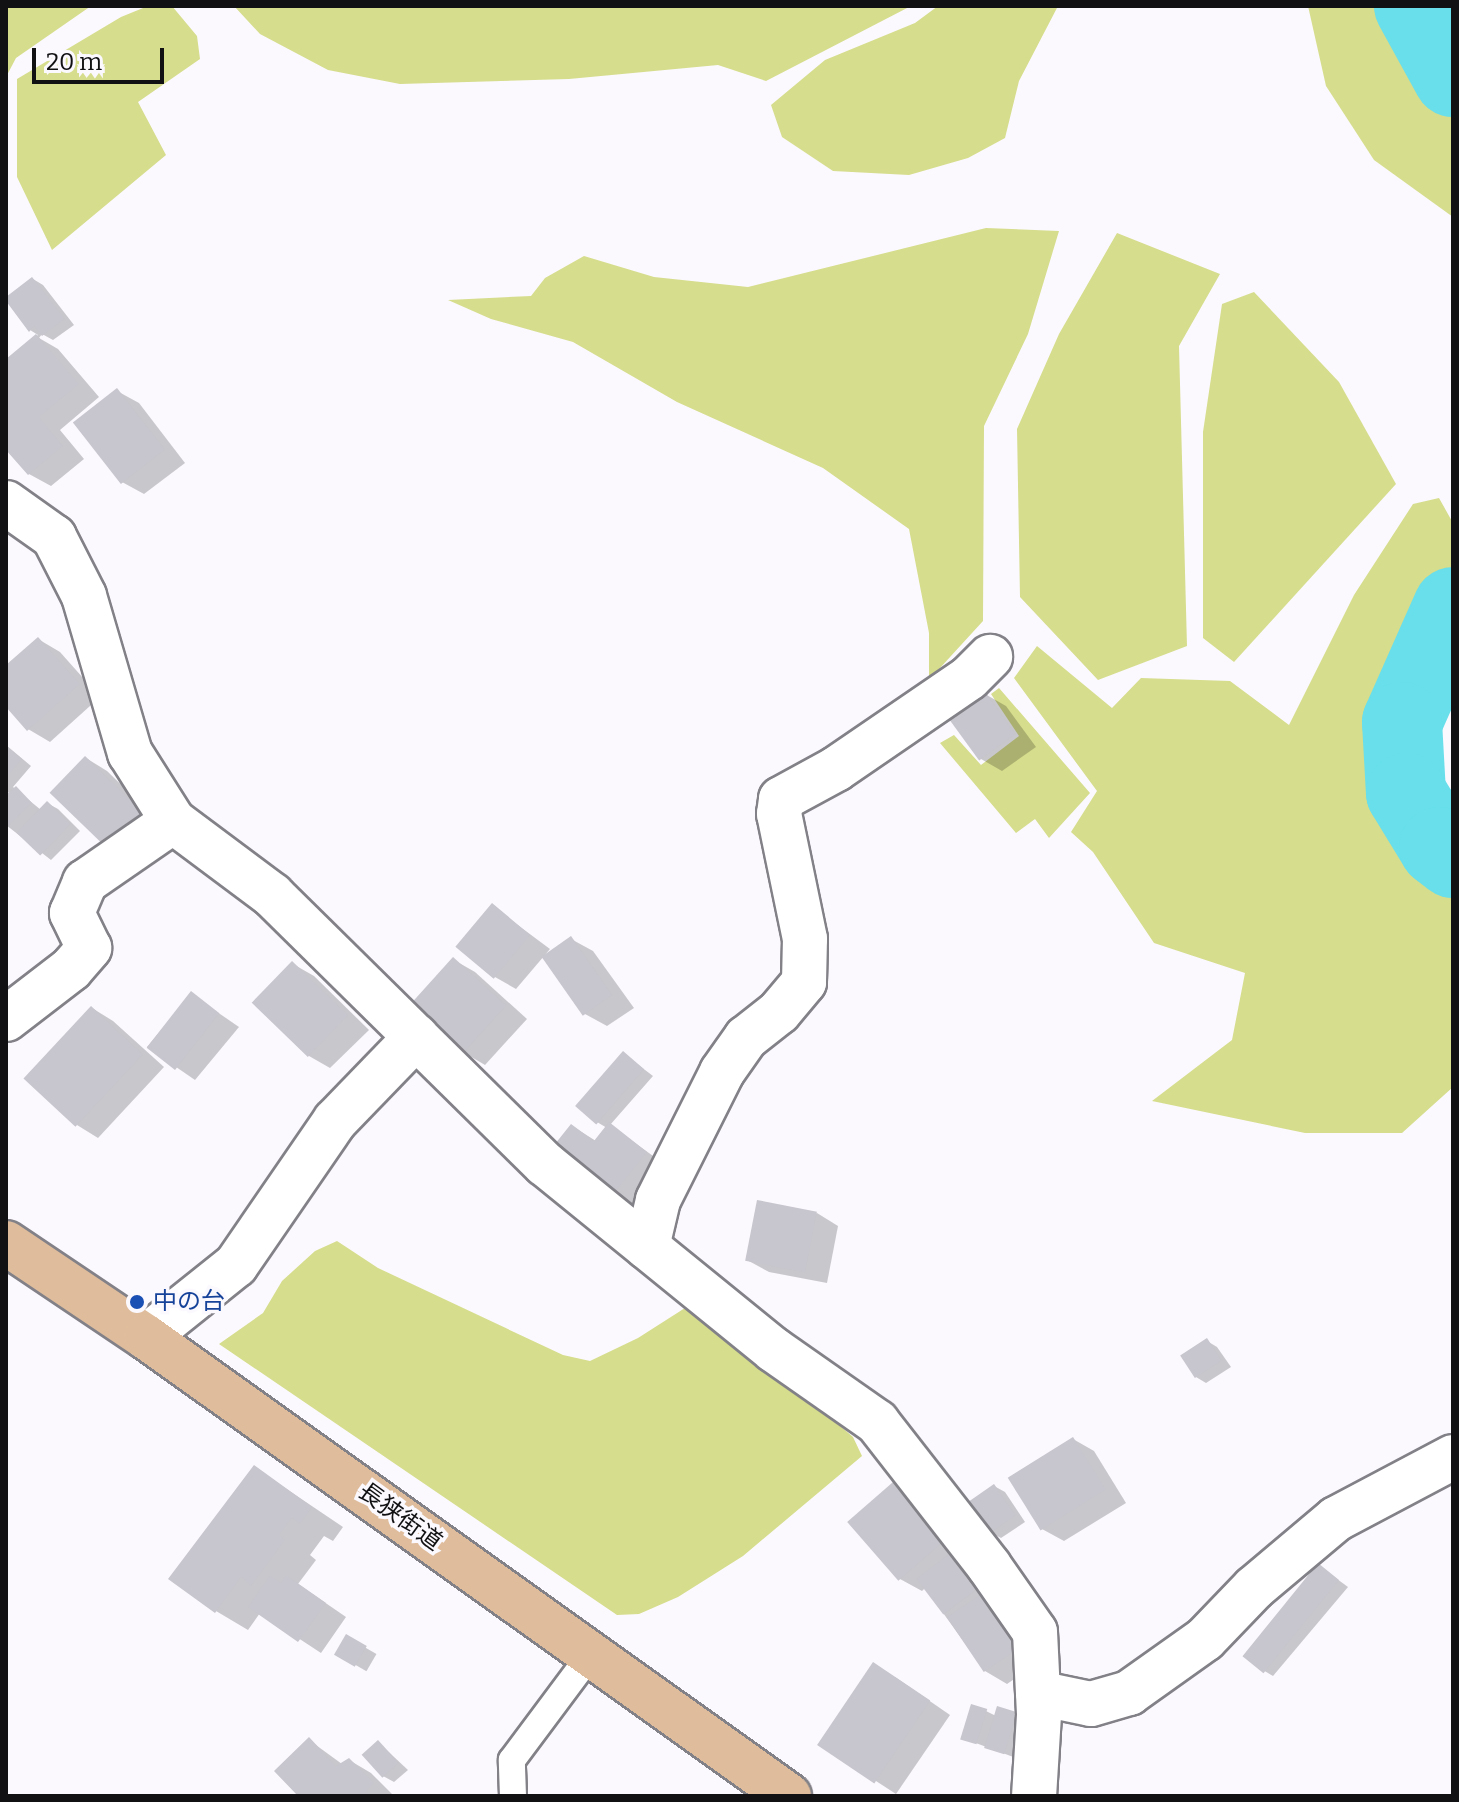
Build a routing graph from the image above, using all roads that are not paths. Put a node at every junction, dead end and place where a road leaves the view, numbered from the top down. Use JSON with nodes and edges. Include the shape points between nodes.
{"nodes":[{"id":1,"x":6,"y":503,"type":"edge"},
{"id":2,"x":990,"y":657,"type":"dead end"},
{"id":3,"x":173,"y":821,"type":"junction"},
{"id":4,"x":6,"y":1019,"type":"edge"},
{"id":5,"x":416,"y":1037,"type":"junction"},
{"id":6,"x":6,"y":1243,"type":"edge"},
{"id":7,"x":647,"y":1247,"type":"junction"},
{"id":8,"x":146,"y":1337,"type":"junction"},
{"id":9,"x":1453,"y":1457,"type":"edge"},
{"id":10,"x":591,"y":1654,"type":"junction"},
{"id":11,"x":1038,"y":1693,"type":"junction"},
{"id":12,"x":513,"y":1796,"type":"edge"},
{"id":13,"x":789,"y":1796,"type":"edge"},
{"id":14,"x":1034,"y":1796,"type":"edge"}],
"edges":[{"from":1,"to":3,"type":"street","via":[[54,537],[84,596],[130,753]]},
{"from":2,"to":7,"type":"street","via":[[969,678],[836,769],[781,799],[779,814],[805,939],[804,982],[779,1012],[746,1038],[722,1072],[658,1200]]},
{"from":3,"to":4,"type":"street","via":[[85,882],[72,913],[89,948],[71,969]]},
{"from":3,"to":5,"type":"street","via":[[272,895]]},
{"from":5,"to":7,"type":"street","via":[[545,1164]]},
{"from":5,"to":8,"type":"street","via":[[335,1121],[236,1265]]},
{"from":6,"to":8,"type":"main road","name":"長狭街道"},
{"from":7,"to":11,"type":"street","via":[[774,1350],[877,1422],[1035,1632]]},
{"from":8,"to":10,"type":"main road","name":"長狭街道"},
{"from":9,"to":11,"type":"street","via":[[1336,1519],[1254,1588],[1205,1639],[1129,1693],[1091,1704]]},
{"from":10,"to":12,"type":"lane","via":[[512,1760]]},
{"from":10,"to":13,"type":"main road","name":"長狭街道"},
{"from":11,"to":14,"type":"street"}]}
